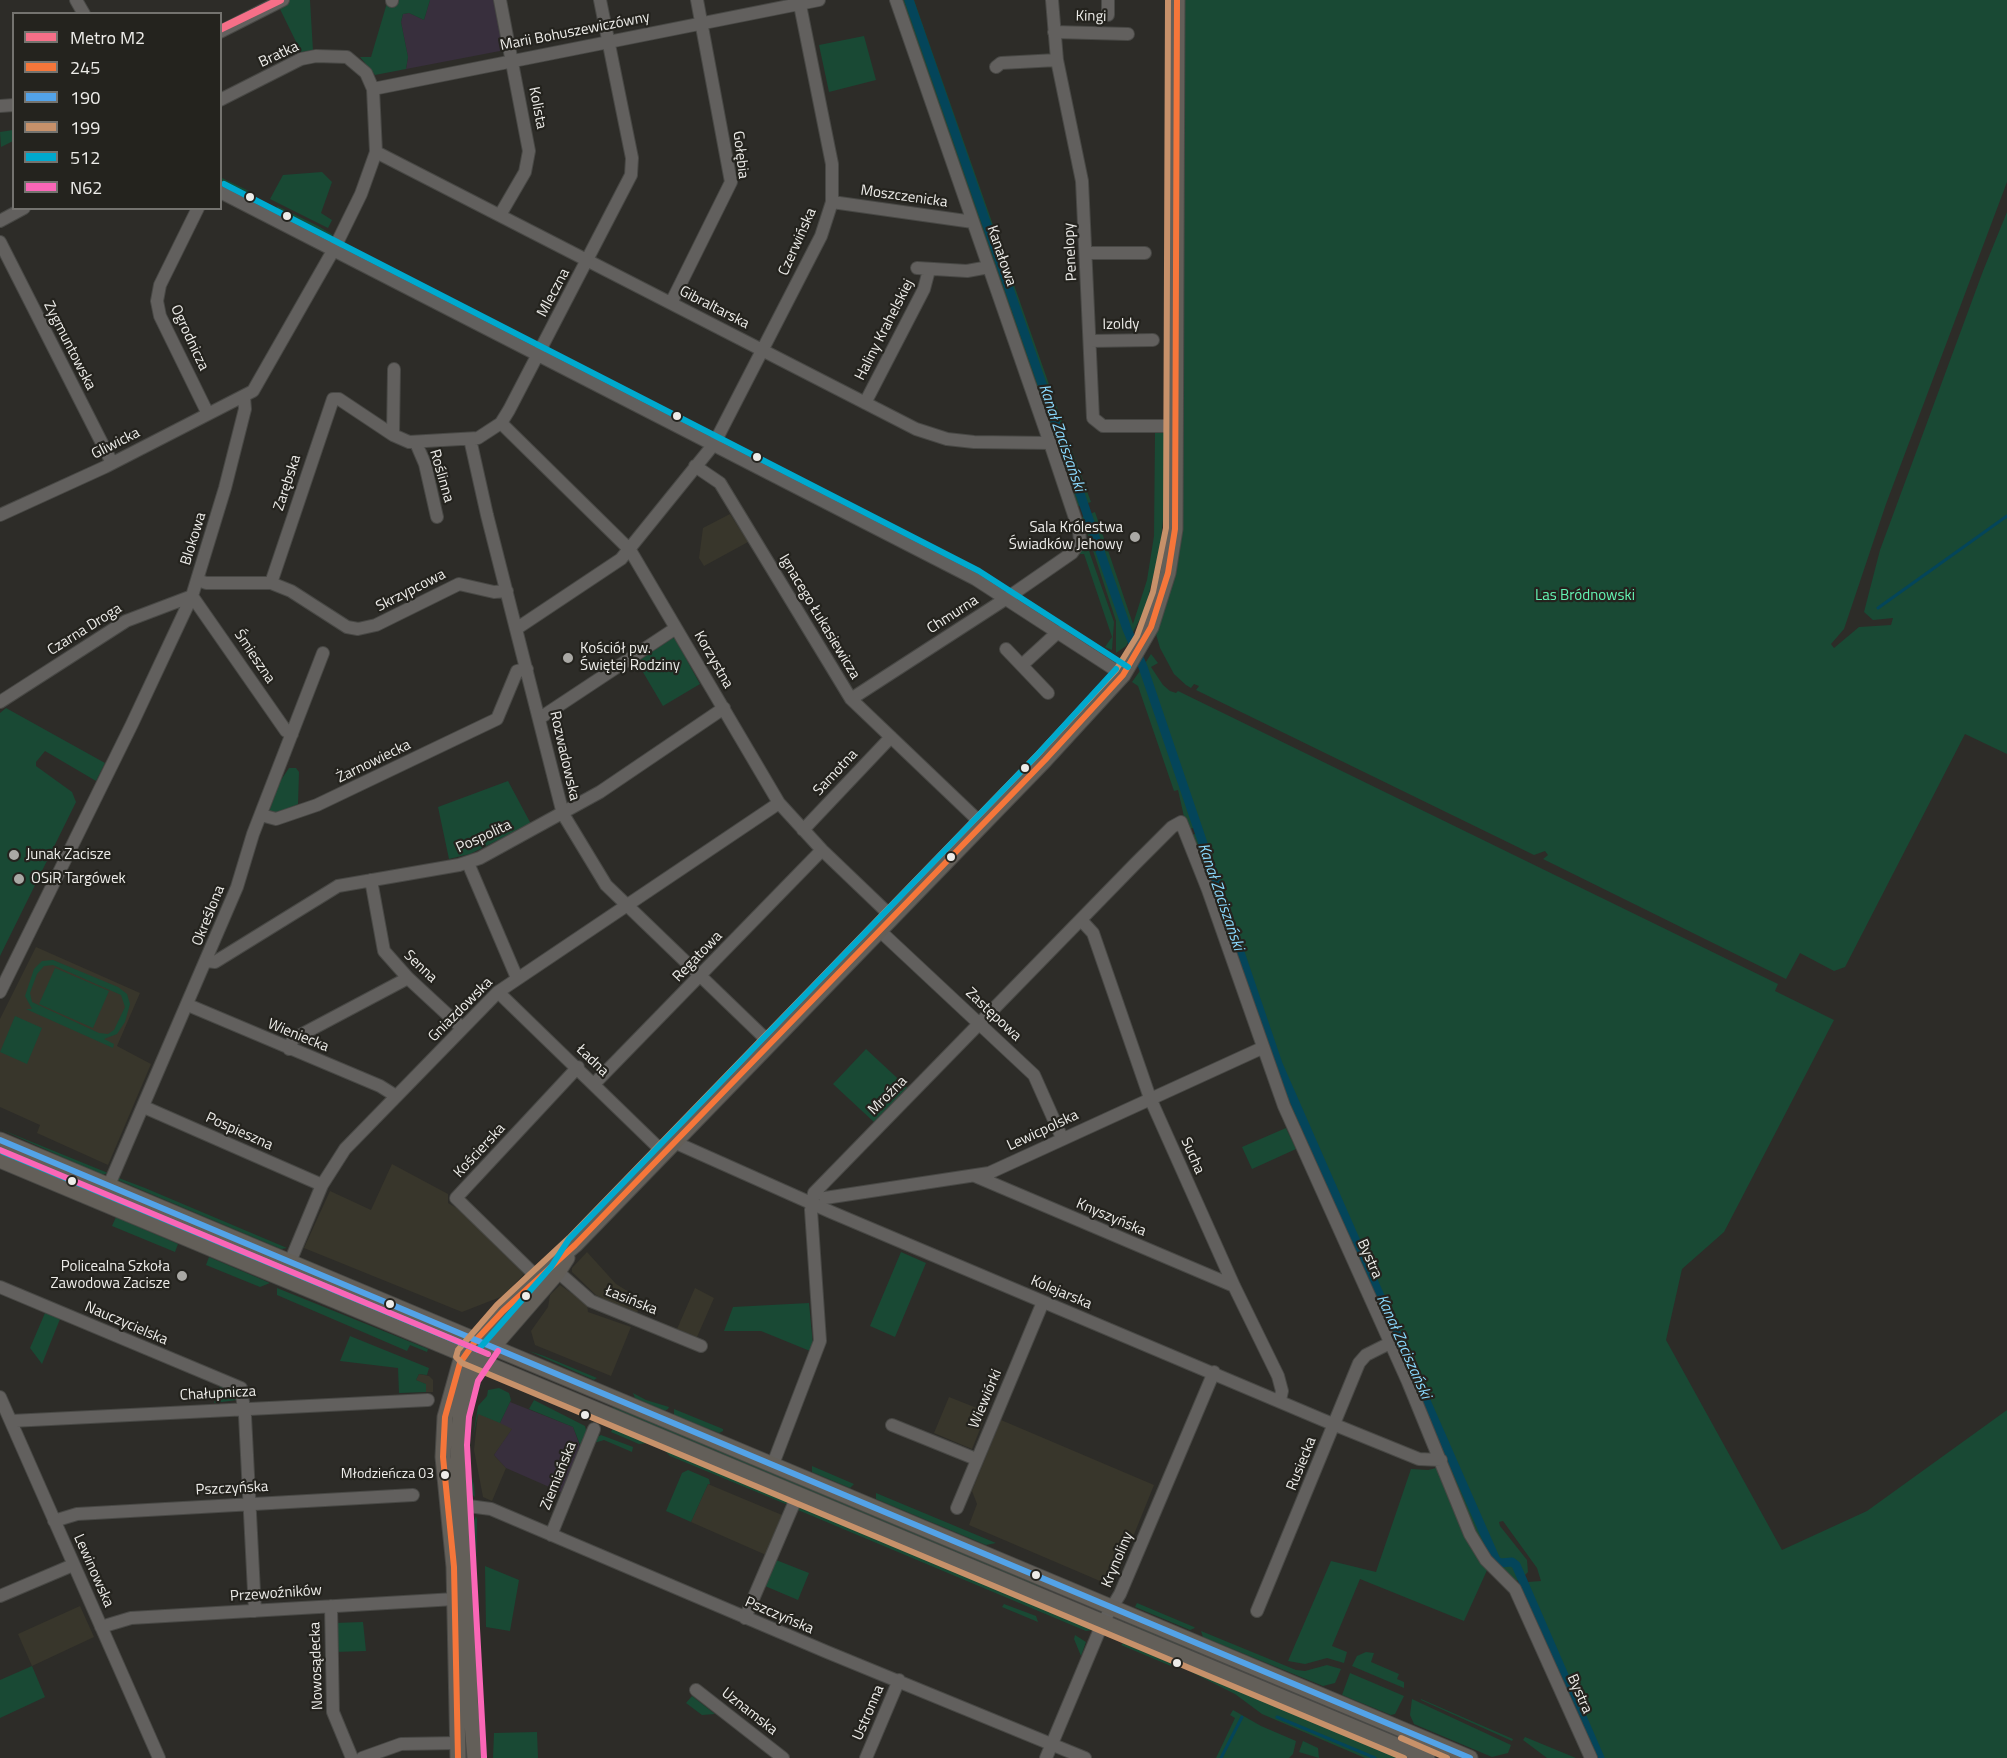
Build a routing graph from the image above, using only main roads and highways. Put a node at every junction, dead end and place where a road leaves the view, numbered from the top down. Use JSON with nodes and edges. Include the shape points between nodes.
{"nodes":[{"id":1,"x":1177,"y":0,"type":"edge"},
{"id":2,"x":0,"y":1140,"type":"edge"},
{"id":3,"x":0,"y":1160,"type":"edge"},
{"id":4,"x":575,"y":1245,"type":"junction"},
{"id":5,"x":476,"y":1340,"type":"junction"},
{"id":6,"x":491,"y":1347,"type":"junction"},
{"id":7,"x":465,"y":1354,"type":"junction"},
{"id":8,"x":480,"y":1360,"type":"junction"},
{"id":9,"x":458,"y":1751,"type":"edge"},
{"id":10,"x":475,"y":1754,"type":"edge"},
{"id":11,"x":1428,"y":1758,"type":"edge"},
{"id":12,"x":1470,"y":1758,"type":"edge"}],
"edges":[{"from":1,"to":4,"type":"main road","via":[[1175,529],[1156,613],[1140,648],[1127,669],[982,824]]},
{"from":2,"to":5,"type":"main road"},
{"from":3,"to":7,"type":"main road"},
{"from":4,"to":5,"type":"main road","via":[[537,1277]]},
{"from":4,"to":6,"type":"main road","via":[[558,1272]]},
{"from":5,"to":6,"type":"main road"},
{"from":5,"to":7,"type":"main road"},
{"from":6,"to":8,"type":"main road"},
{"from":6,"to":12,"type":"main road"},
{"from":7,"to":8,"type":"main road"},
{"from":7,"to":9,"type":"main road","via":[[450,1390],[443,1436],[443,1475],[454,1556]]},
{"from":8,"to":10,"type":"main road","via":[[469,1380],[459,1430]]},
{"from":8,"to":11,"type":"main road"},
{"from":9,"to":10,"type":"main road"}]}
